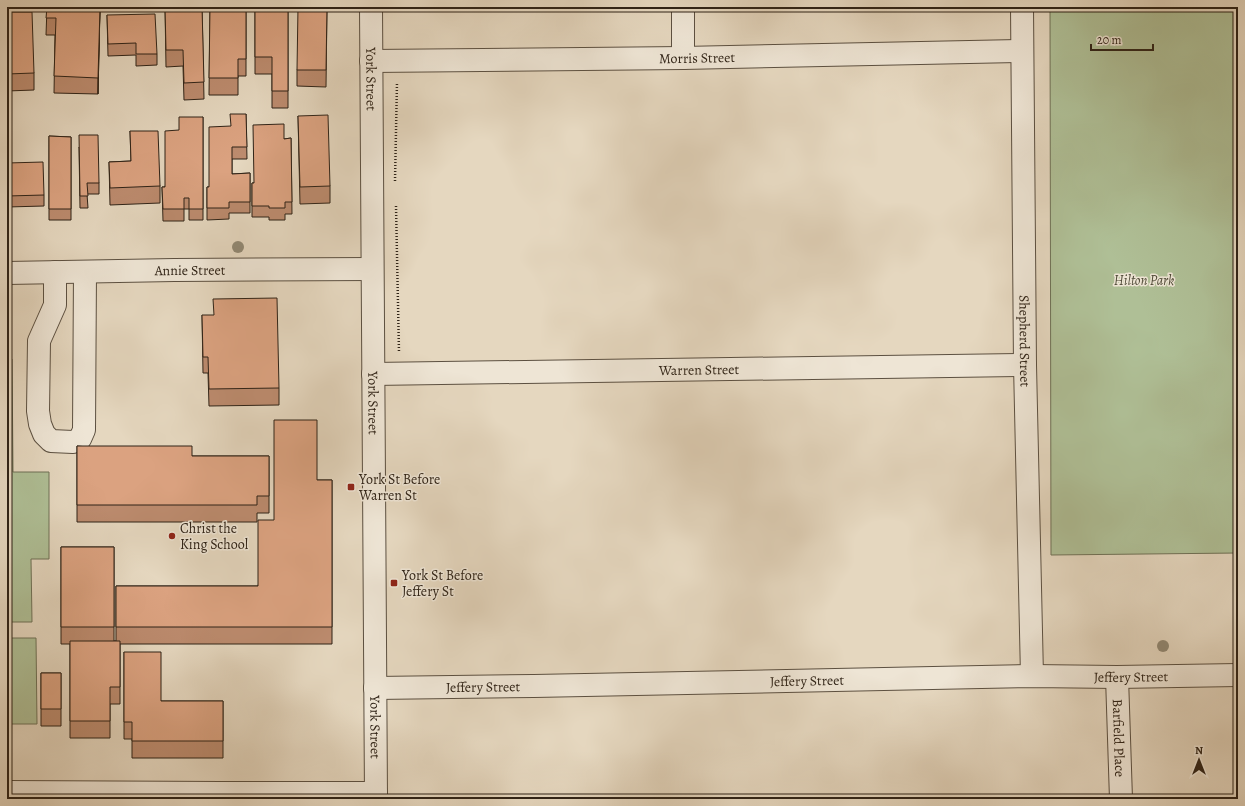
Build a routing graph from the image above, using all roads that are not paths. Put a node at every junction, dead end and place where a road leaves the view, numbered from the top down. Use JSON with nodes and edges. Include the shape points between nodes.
{"nodes":[{"id":1,"x":371,"y":7,"type":"edge"},
{"id":2,"x":683,"y":7,"type":"edge"},
{"id":3,"x":1022,"y":7,"type":"edge"},
{"id":4,"x":1022,"y":51,"type":"junction"},
{"id":5,"x":683,"y":58,"type":"junction"},
{"id":6,"x":371,"y":61,"type":"junction"},
{"id":7,"x":372,"y":269,"type":"junction"},
{"id":8,"x":55,"y":272,"type":"junction"},
{"id":9,"x":85,"y":272,"type":"junction"},
{"id":10,"x":7,"y":273,"type":"edge"},
{"id":11,"x":1025,"y":365,"type":"junction"},
{"id":12,"x":373,"y":374,"type":"junction"},
{"id":13,"x":1238,"y":675,"type":"edge"},
{"id":14,"x":1032,"y":676,"type":"junction"},
{"id":15,"x":1117,"y":677,"type":"junction"},
{"id":16,"x":375,"y":688,"type":"junction"},
{"id":17,"x":7,"y":792,"type":"edge"},
{"id":18,"x":376,"y":796,"type":"edge"},
{"id":19,"x":1121,"y":799,"type":"edge"}],
"edges":[{"from":1,"to":6,"type":"street","name":"York Street"},
{"from":2,"to":5,"type":"street"},
{"from":3,"to":4,"type":"street","name":"Shepherd Street"},
{"from":4,"to":5,"type":"street","name":"Morris Street"},
{"from":4,"to":11,"type":"street","name":"Shepherd Street"},
{"from":5,"to":6,"type":"street","name":"Morris Street"},
{"from":6,"to":7,"type":"street","name":"York Street"},
{"from":7,"to":9,"type":"street","name":"Annie Street"},
{"from":7,"to":12,"type":"street","name":"York Street"},
{"from":8,"to":9,"type":"street","name":"Annie Street"},
{"from":8,"to":9,"type":"street","via":[[55,305],[39,341],[38,411],[40,424],[49,440],[73,442],[80,439],[85,424]]},
{"from":8,"to":10,"type":"street","name":"Annie Street"},
{"from":11,"to":12,"type":"street","name":"Warren Street"},
{"from":11,"to":14,"type":"street","name":"Shepherd Street"},
{"from":12,"to":16,"type":"street","name":"York Street"},
{"from":13,"to":15,"type":"street","name":"Jeffery Street"},
{"from":14,"to":15,"type":"street","name":"Jeffery Street"},
{"from":14,"to":16,"type":"street","name":"Jeffery Street"},
{"from":15,"to":19,"type":"street","name":"Barfield Place"},
{"from":16,"to":18,"type":"street","name":"York Street"},
{"from":17,"to":18,"type":"street"}]}
